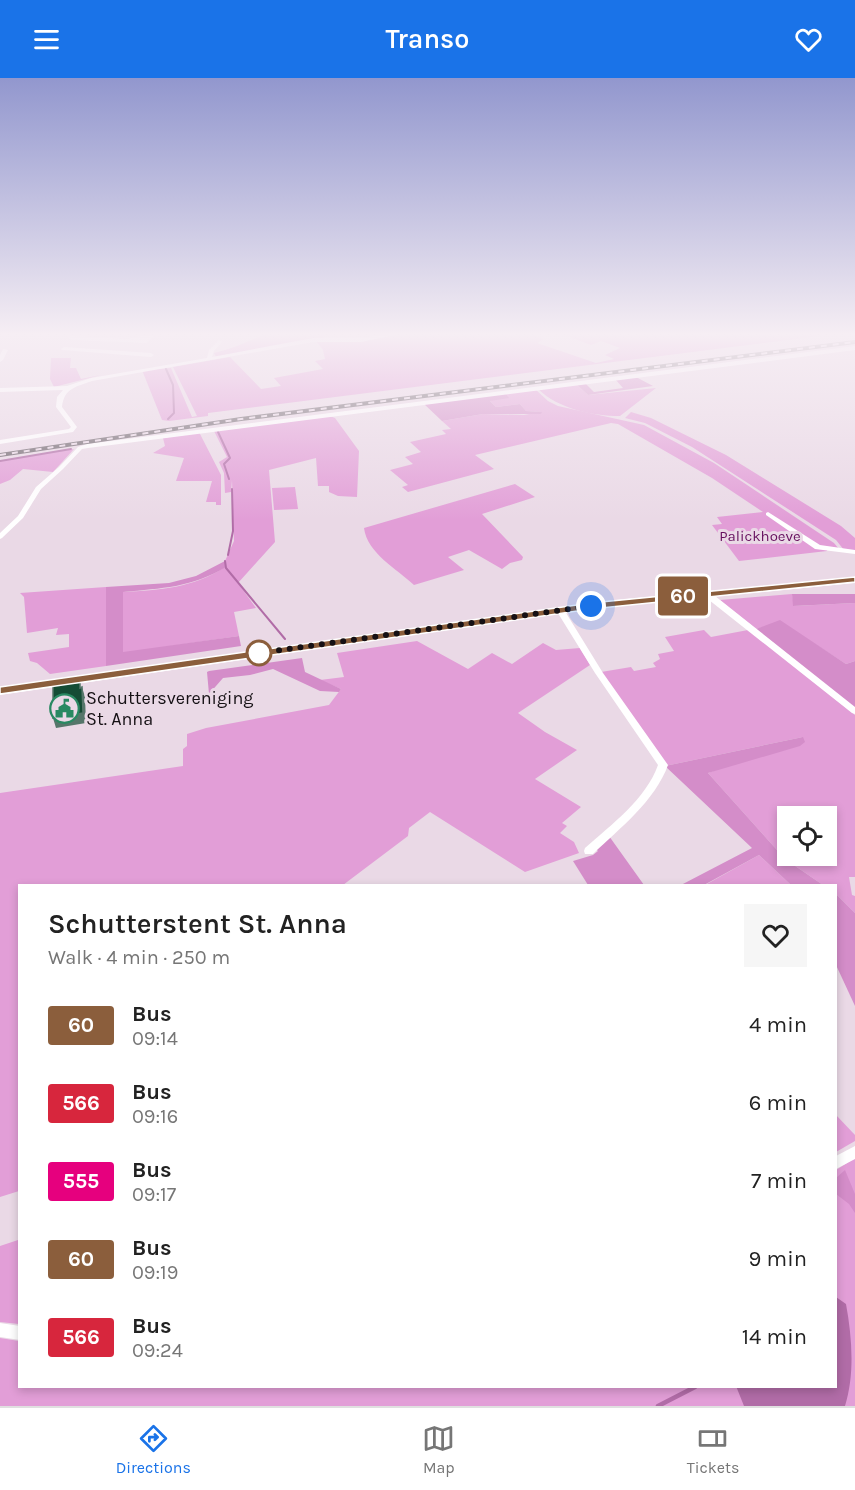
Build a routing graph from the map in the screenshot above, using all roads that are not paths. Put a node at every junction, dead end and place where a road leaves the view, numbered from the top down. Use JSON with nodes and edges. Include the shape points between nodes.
{"nodes":[{"id":1,"x":61,"y":396,"type":"edge"},
{"id":2,"x":471,"y":396,"type":"edge"},
{"id":3,"x":0,"y":442,"type":"edge"},
{"id":4,"x":768,"y":514,"type":"dead end"},
{"id":5,"x":0,"y":537,"type":"edge"},
{"id":6,"x":855,"y":552,"type":"edge"},
{"id":7,"x":855,"y":580,"type":"edge"},
{"id":8,"x":707,"y":594,"type":"junction"},
{"id":9,"x":560,"y":610,"type":"junction"},
{"id":10,"x":0,"y":691,"type":"edge"},
{"id":11,"x":855,"y":711,"type":"edge"},
{"id":12,"x":589,"y":851,"type":"dead end"},
{"id":13,"x":855,"y":1152,"type":"edge"},
{"id":14,"x":837,"y":1162,"type":"edge"},
{"id":15,"x":0,"y":1330,"type":"edge"},
{"id":16,"x":18,"y":1333,"type":"edge"}],
"edges":[{"from":1,"to":3,"type":"street","via":[[59,407],[74,427],[71,430]]},
{"from":2,"to":5,"type":"street","via":[[80,448],[38,488],[21,517]]},
{"from":4,"to":6,"type":"street","via":[[818,547]]},
{"from":7,"to":8,"type":"main road"},
{"from":8,"to":9,"type":"main road"},
{"from":8,"to":11,"type":"street"},
{"from":9,"to":10,"type":"main road"},
{"from":9,"to":12,"type":"street","via":[[663,765],[660,777]]},
{"from":13,"to":14,"type":"street"},
{"from":15,"to":16,"type":"street"}]}
